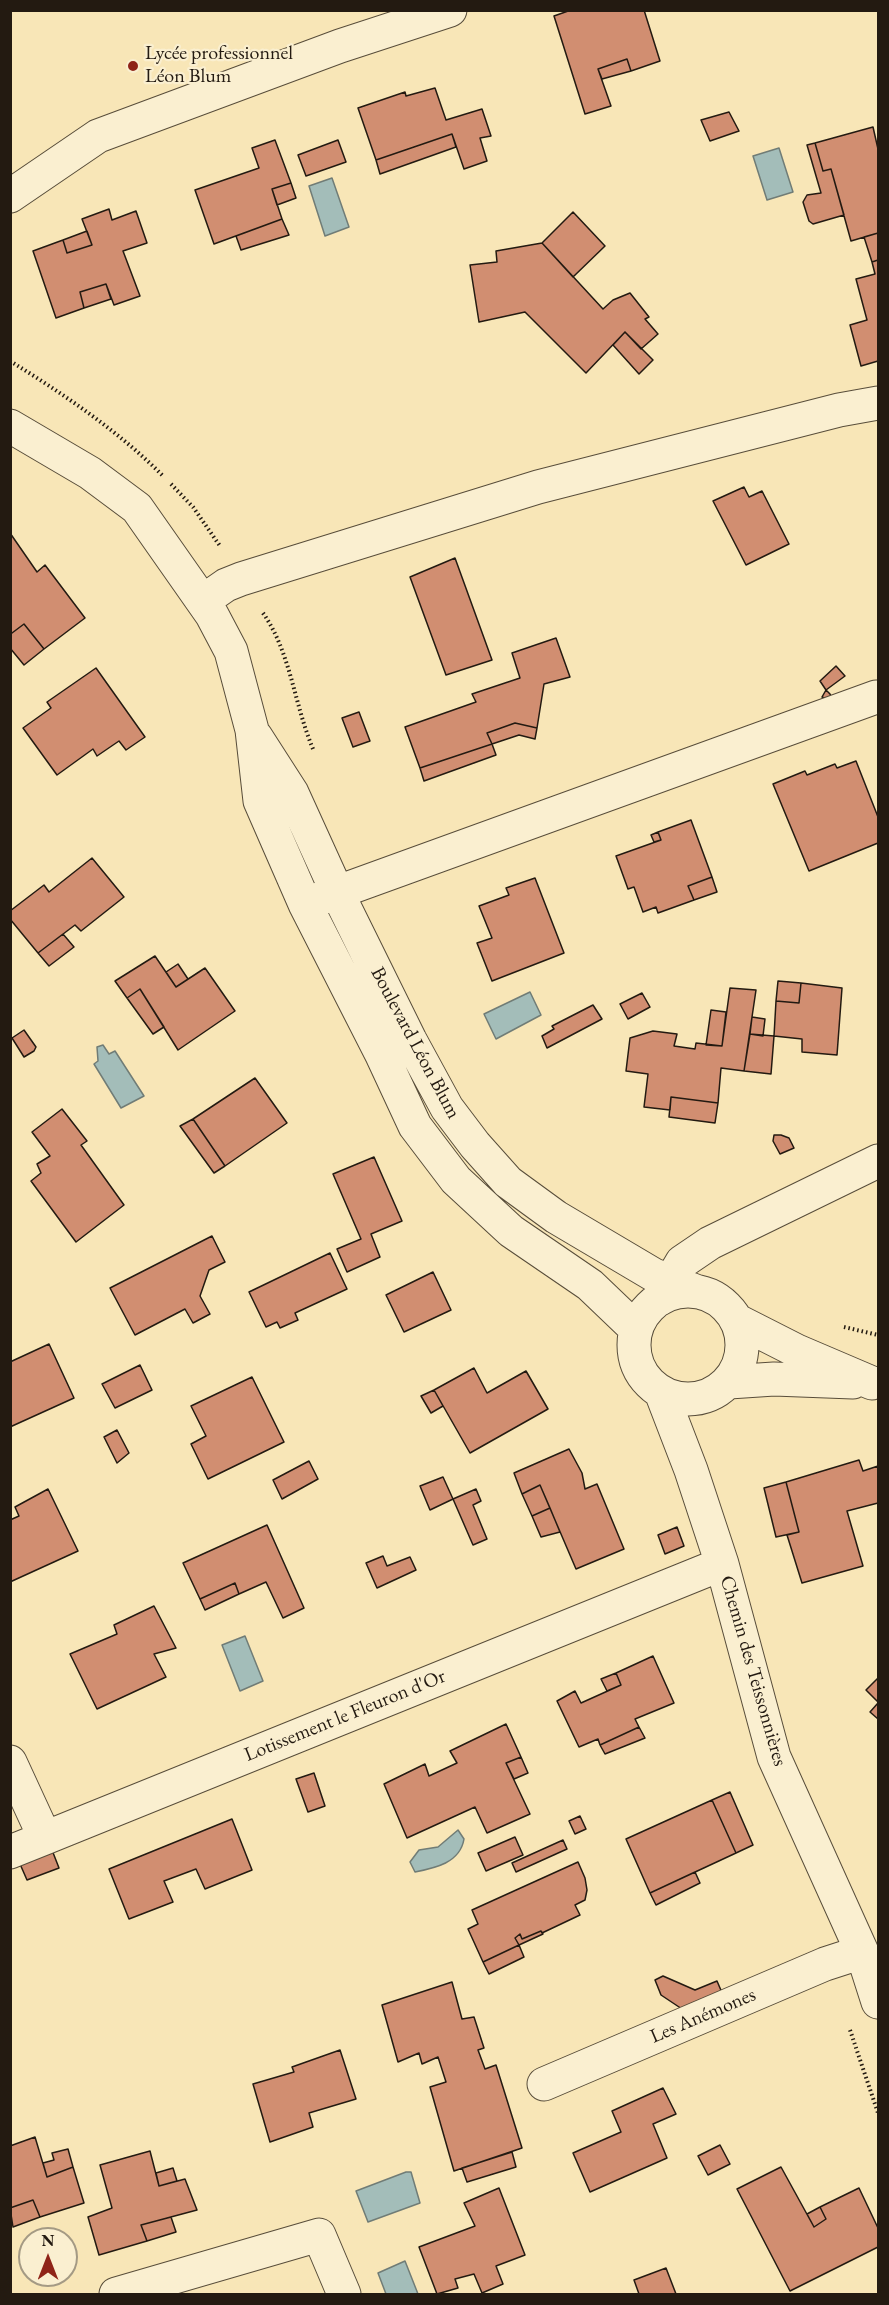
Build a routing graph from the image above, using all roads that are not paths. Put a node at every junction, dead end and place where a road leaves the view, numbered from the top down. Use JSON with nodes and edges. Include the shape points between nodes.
{"nodes":[{"id":1,"x":450,"y":10,"type":"edge"},
{"id":2,"x":10,"y":196,"type":"edge"},
{"id":3,"x":879,"y":404,"type":"edge"},
{"id":4,"x":10,"y":426,"type":"edge"},
{"id":5,"x":203,"y":601,"type":"junction"},
{"id":6,"x":876,"y":697,"type":"dead end"},
{"id":7,"x":252,"y":730,"type":"junction"},
{"id":8,"x":337,"y":892,"type":"junction"},
{"id":9,"x":305,"y":904,"type":"junction"},
{"id":10,"x":879,"y":1161,"type":"edge"},
{"id":11,"x":676,"y":1291,"type":"junction"},
{"id":12,"x":736,"y":1320,"type":"junction"},
{"id":13,"x":636,"y":1329,"type":"junction"},
{"id":14,"x":729,"y":1382,"type":"junction"},
{"id":15,"x":875,"y":1384,"type":"edge"},
{"id":16,"x":661,"y":1392,"type":"junction"},
{"id":17,"x":701,"y":1398,"type":"junction"},
{"id":18,"x":691,"y":1470,"type":"junction"},
{"id":19,"x":722,"y":1564,"type":"junction"},
{"id":20,"x":10,"y":1762,"type":"edge"},
{"id":21,"x":45,"y":1838,"type":"junction"},
{"id":22,"x":10,"y":1852,"type":"edge"},
{"id":23,"x":862,"y":1952,"type":"junction"},
{"id":24,"x":879,"y":2002,"type":"edge"},
{"id":25,"x":544,"y":2084,"type":"dead end"},
{"id":26,"x":116,"y":2295,"type":"edge"},
{"id":27,"x":344,"y":2295,"type":"edge"}],
"edges":[{"from":1,"to":2,"type":"street","via":[[340,46],[98,136]]},
{"from":3,"to":5,"type":"street","via":[[839,410],[538,487],[241,579]]},
{"from":4,"to":5,"type":"street","name":"Boulevard Léon Blum","via":[[90,473],[137,508]]},
{"from":5,"to":7,"type":"street","name":"Boulevard Léon Blum","via":[[231,651]]},
{"from":6,"to":8,"type":"street"},
{"from":7,"to":8,"type":"street","name":"Boulevard Léon Blum","via":[[292,793]]},
{"from":7,"to":9,"type":"street","name":"Boulevard Léon Blum","via":[[260,801]]},
{"from":8,"to":9,"type":"street"},
{"from":8,"to":11,"type":"street","name":"Boulevard Léon Blum","via":[[436,1089],[475,1146],[508,1182],[556,1217]]},
{"from":9,"to":13,"type":"street","name":"Boulevard Léon Blum","via":[[415,1126],[456,1180],[511,1231],[590,1285]]},
{"from":10,"to":11,"type":"street","via":[[710,1243],[682,1262]]},
{"from":11,"to":12,"type":"street","via":[[714,1297]]},
{"from":11,"to":13,"type":"street","via":[[645,1312]]},
{"from":12,"to":14,"type":"street","via":[[742,1335],[742,1351]]},
{"from":12,"to":15,"type":"street"},
{"from":13,"to":16,"type":"street","via":[[637,1365],[647,1381]]},
{"from":14,"to":15,"type":"street","via":[[774,1379]]},
{"from":14,"to":17,"type":"street"},
{"from":16,"to":17,"type":"street","via":[[680,1399]]},
{"from":16,"to":18,"type":"street","name":"Chemin des Teissonnières"},
{"from":17,"to":18,"type":"street","name":"Chemin des Teissonnières","via":[[691,1419],[688,1439]]},
{"from":18,"to":19,"type":"street","name":"Chemin des Teissonnières"},
{"from":19,"to":21,"type":"street","name":"Lotissement le Fleuron d'Or"},
{"from":19,"to":23,"type":"street","name":"Chemin des Teissonnières","via":[[774,1757]]},
{"from":20,"to":21,"type":"street"},
{"from":21,"to":22,"type":"street","name":"Lotissement le Fleuron d'Or"},
{"from":23,"to":24,"type":"street","name":"Chemin des Teissonnières"},
{"from":23,"to":25,"type":"street","name":"Les Anémones","via":[[825,1964]]},
{"from":26,"to":27,"type":"street","via":[[319,2235]]}]}
